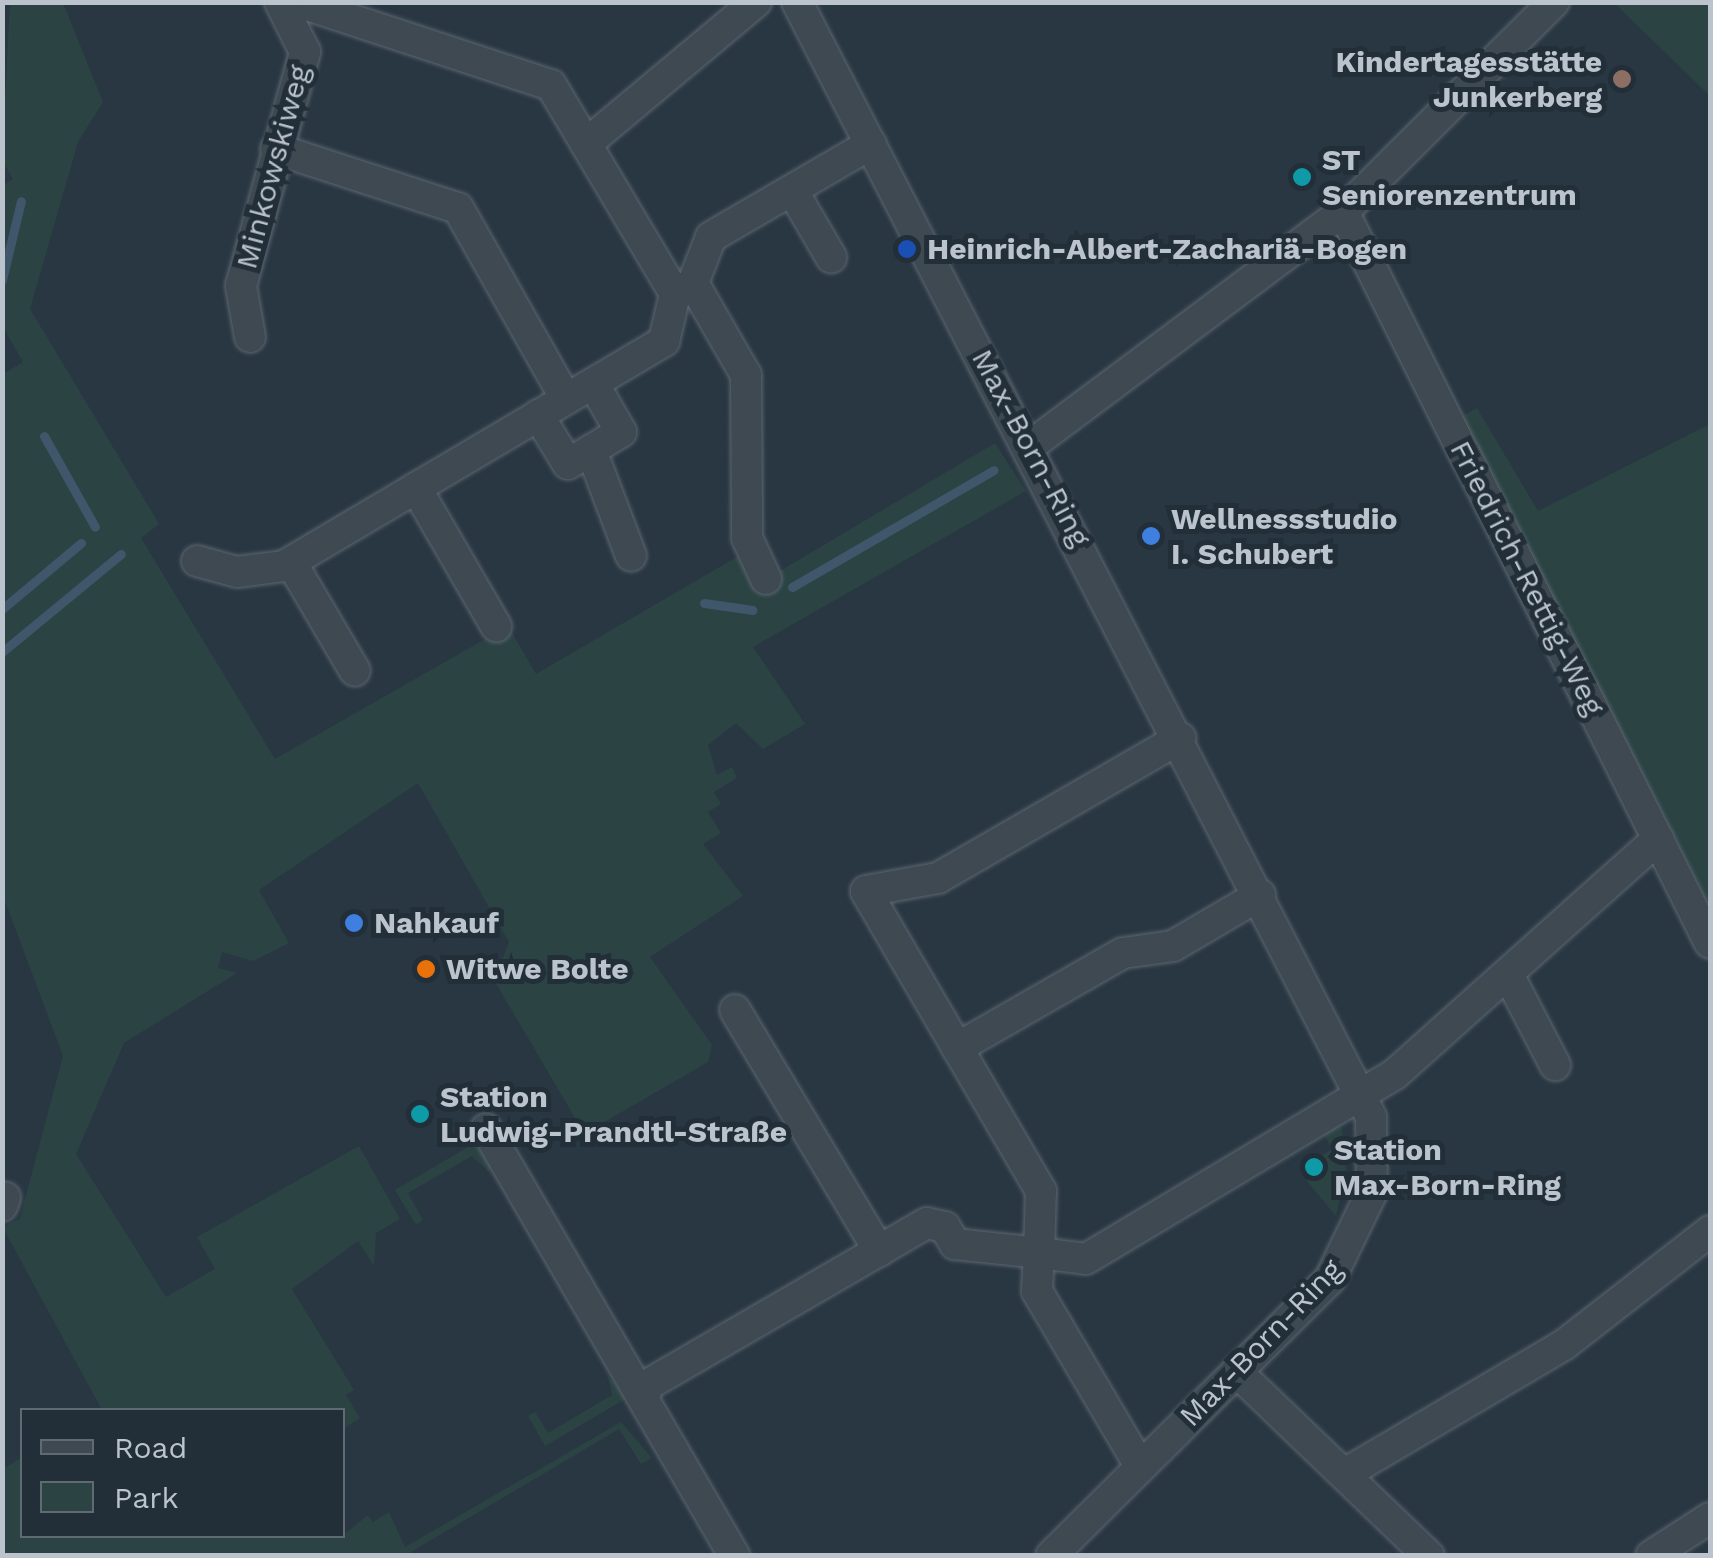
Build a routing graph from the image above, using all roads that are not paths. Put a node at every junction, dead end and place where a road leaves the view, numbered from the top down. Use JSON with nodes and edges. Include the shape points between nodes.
{"nodes":[{"id":1,"x":280,"y":2,"type":"edge"},
{"id":2,"x":298,"y":2,"type":"edge"},
{"id":3,"x":756,"y":2,"type":"edge"},
{"id":4,"x":797,"y":2,"type":"edge"},
{"id":5,"x":1554,"y":2,"type":"edge"},
{"id":6,"x":562,"y":104,"type":"junction"},
{"id":7,"x":614,"y":120,"type":"junction"},
{"id":8,"x":586,"y":144,"type":"junction"},
{"id":9,"x":871,"y":144,"type":"junction"},
{"id":10,"x":276,"y":148,"type":"junction"},
{"id":11,"x":792,"y":190,"type":"junction"},
{"id":12,"x":1343,"y":212,"type":"junction"},
{"id":13,"x":831,"y":257,"type":"dead end"},
{"id":14,"x":684,"y":288,"type":"junction"},
{"id":15,"x":250,"y":337,"type":"dead end"},
{"id":16,"x":593,"y":383,"type":"junction"},
{"id":17,"x":566,"y":399,"type":"junction"},
{"id":18,"x":538,"y":415,"type":"junction"},
{"id":19,"x":1030,"y":446,"type":"junction"},
{"id":20,"x":591,"y":450,"type":"junction"},
{"id":21,"x":416,"y":488,"type":"junction"},
{"id":22,"x":631,"y":556,"type":"dead end"},
{"id":23,"x":197,"y":561,"type":"dead end"},
{"id":24,"x":291,"y":562,"type":"junction"},
{"id":25,"x":766,"y":579,"type":"dead end"},
{"id":26,"x":496,"y":626,"type":"dead end"},
{"id":27,"x":355,"y":671,"type":"dead end"},
{"id":28,"x":1180,"y":738,"type":"junction"},
{"id":29,"x":1658,"y":839,"type":"junction"},
{"id":30,"x":1260,"y":895,"type":"junction"},
{"id":31,"x":1710,"y":943,"type":"edge"},
{"id":32,"x":1511,"y":980,"type":"junction"},
{"id":33,"x":736,"y":1010,"type":"dead end"},
{"id":34,"x":957,"y":1048,"type":"junction"},
{"id":35,"x":1555,"y":1065,"type":"dead end"},
{"id":36,"x":1363,"y":1092,"type":"junction"},
{"id":37,"x":486,"y":1129,"type":"dead end"},
{"id":38,"x":1710,"y":1231,"type":"edge"},
{"id":39,"x":879,"y":1251,"type":"junction"},
{"id":40,"x":1039,"y":1254,"type":"junction"},
{"id":41,"x":1237,"y":1372,"type":"junction"},
{"id":42,"x":642,"y":1398,"type":"junction"},
{"id":43,"x":1140,"y":1466,"type":"junction"},
{"id":44,"x":1348,"y":1472,"type":"junction"},
{"id":45,"x":1710,"y":1518,"type":"edge"},
{"id":46,"x":735,"y":1556,"type":"edge"},
{"id":47,"x":1051,"y":1556,"type":"edge"},
{"id":48,"x":1428,"y":1556,"type":"edge"},
{"id":49,"x":1650,"y":1556,"type":"edge"}],
"edges":[{"from":1,"to":10,"type":"street","name":"Minkowskiweg","via":[[305,52]]},
{"from":2,"to":6,"type":"street","via":[[551,86]]},
{"from":3,"to":7,"type":"street"},
{"from":4,"to":9,"type":"street","name":"Max-Born-Ring"},
{"from":5,"to":12,"type":"street"},
{"from":6,"to":7,"type":"street"},
{"from":6,"to":8,"type":"street"},
{"from":7,"to":8,"type":"street"},
{"from":8,"to":14,"type":"street"},
{"from":9,"to":11,"type":"street"},
{"from":9,"to":19,"type":"street","name":"Max-Born-Ring"},
{"from":10,"to":15,"type":"street","name":"Minkowskiweg","via":[[241,286]]},
{"from":10,"to":17,"type":"street","via":[[458,208]]},
{"from":11,"to":13,"type":"street"},
{"from":11,"to":14,"type":"street","via":[[711,237]]},
{"from":12,"to":19,"type":"street"},
{"from":12,"to":29,"type":"street","name":"Friedrich-Rettig-Weg"},
{"from":14,"to":16,"type":"street","via":[[664,340]]},
{"from":14,"to":25,"type":"street","via":[[746,375],[747,538]]},
{"from":16,"to":17,"type":"street"},
{"from":16,"to":20,"type":"street","via":[[621,432]]},
{"from":17,"to":18,"type":"street"},
{"from":18,"to":20,"type":"street","via":[[568,464]]},
{"from":18,"to":21,"type":"street"},
{"from":19,"to":28,"type":"street","name":"Max-Born-Ring"},
{"from":20,"to":22,"type":"street"},
{"from":21,"to":24,"type":"street"},
{"from":21,"to":26,"type":"street"},
{"from":23,"to":24,"type":"street","via":[[237,572]]},
{"from":24,"to":27,"type":"street"},
{"from":28,"to":30,"type":"street","name":"Max-Born-Ring"},
{"from":28,"to":34,"type":"street","via":[[938,878],[866,891]]},
{"from":29,"to":31,"type":"street","name":"Friedrich-Rettig-Weg"},
{"from":29,"to":32,"type":"street"},
{"from":30,"to":34,"type":"street","via":[[1173,946],[1123,953]]},
{"from":30,"to":36,"type":"street","name":"Max-Born-Ring"},
{"from":32,"to":35,"type":"street"},
{"from":32,"to":36,"type":"street"},
{"from":33,"to":39,"type":"street"},
{"from":34,"to":40,"type":"street","via":[[1040,1191]]},
{"from":36,"to":40,"type":"street","via":[[1086,1259]]},
{"from":36,"to":41,"type":"street","name":"Max-Born-Ring","via":[[1375,1168],[1354,1245]]},
{"from":37,"to":42,"type":"street"},
{"from":38,"to":44,"type":"street","via":[[1565,1344]]},
{"from":39,"to":40,"type":"street","via":[[928,1224],[946,1227],[955,1244]]},
{"from":39,"to":42,"type":"street","via":[[649,1384]]},
{"from":40,"to":43,"type":"street","via":[[1038,1291]]},
{"from":41,"to":43,"type":"street","name":"Max-Born-Ring"},
{"from":41,"to":44,"type":"street"},
{"from":42,"to":46,"type":"street"},
{"from":43,"to":47,"type":"street","name":"Max-Born-Ring"},
{"from":44,"to":48,"type":"street"},
{"from":45,"to":49,"type":"street"}]}
